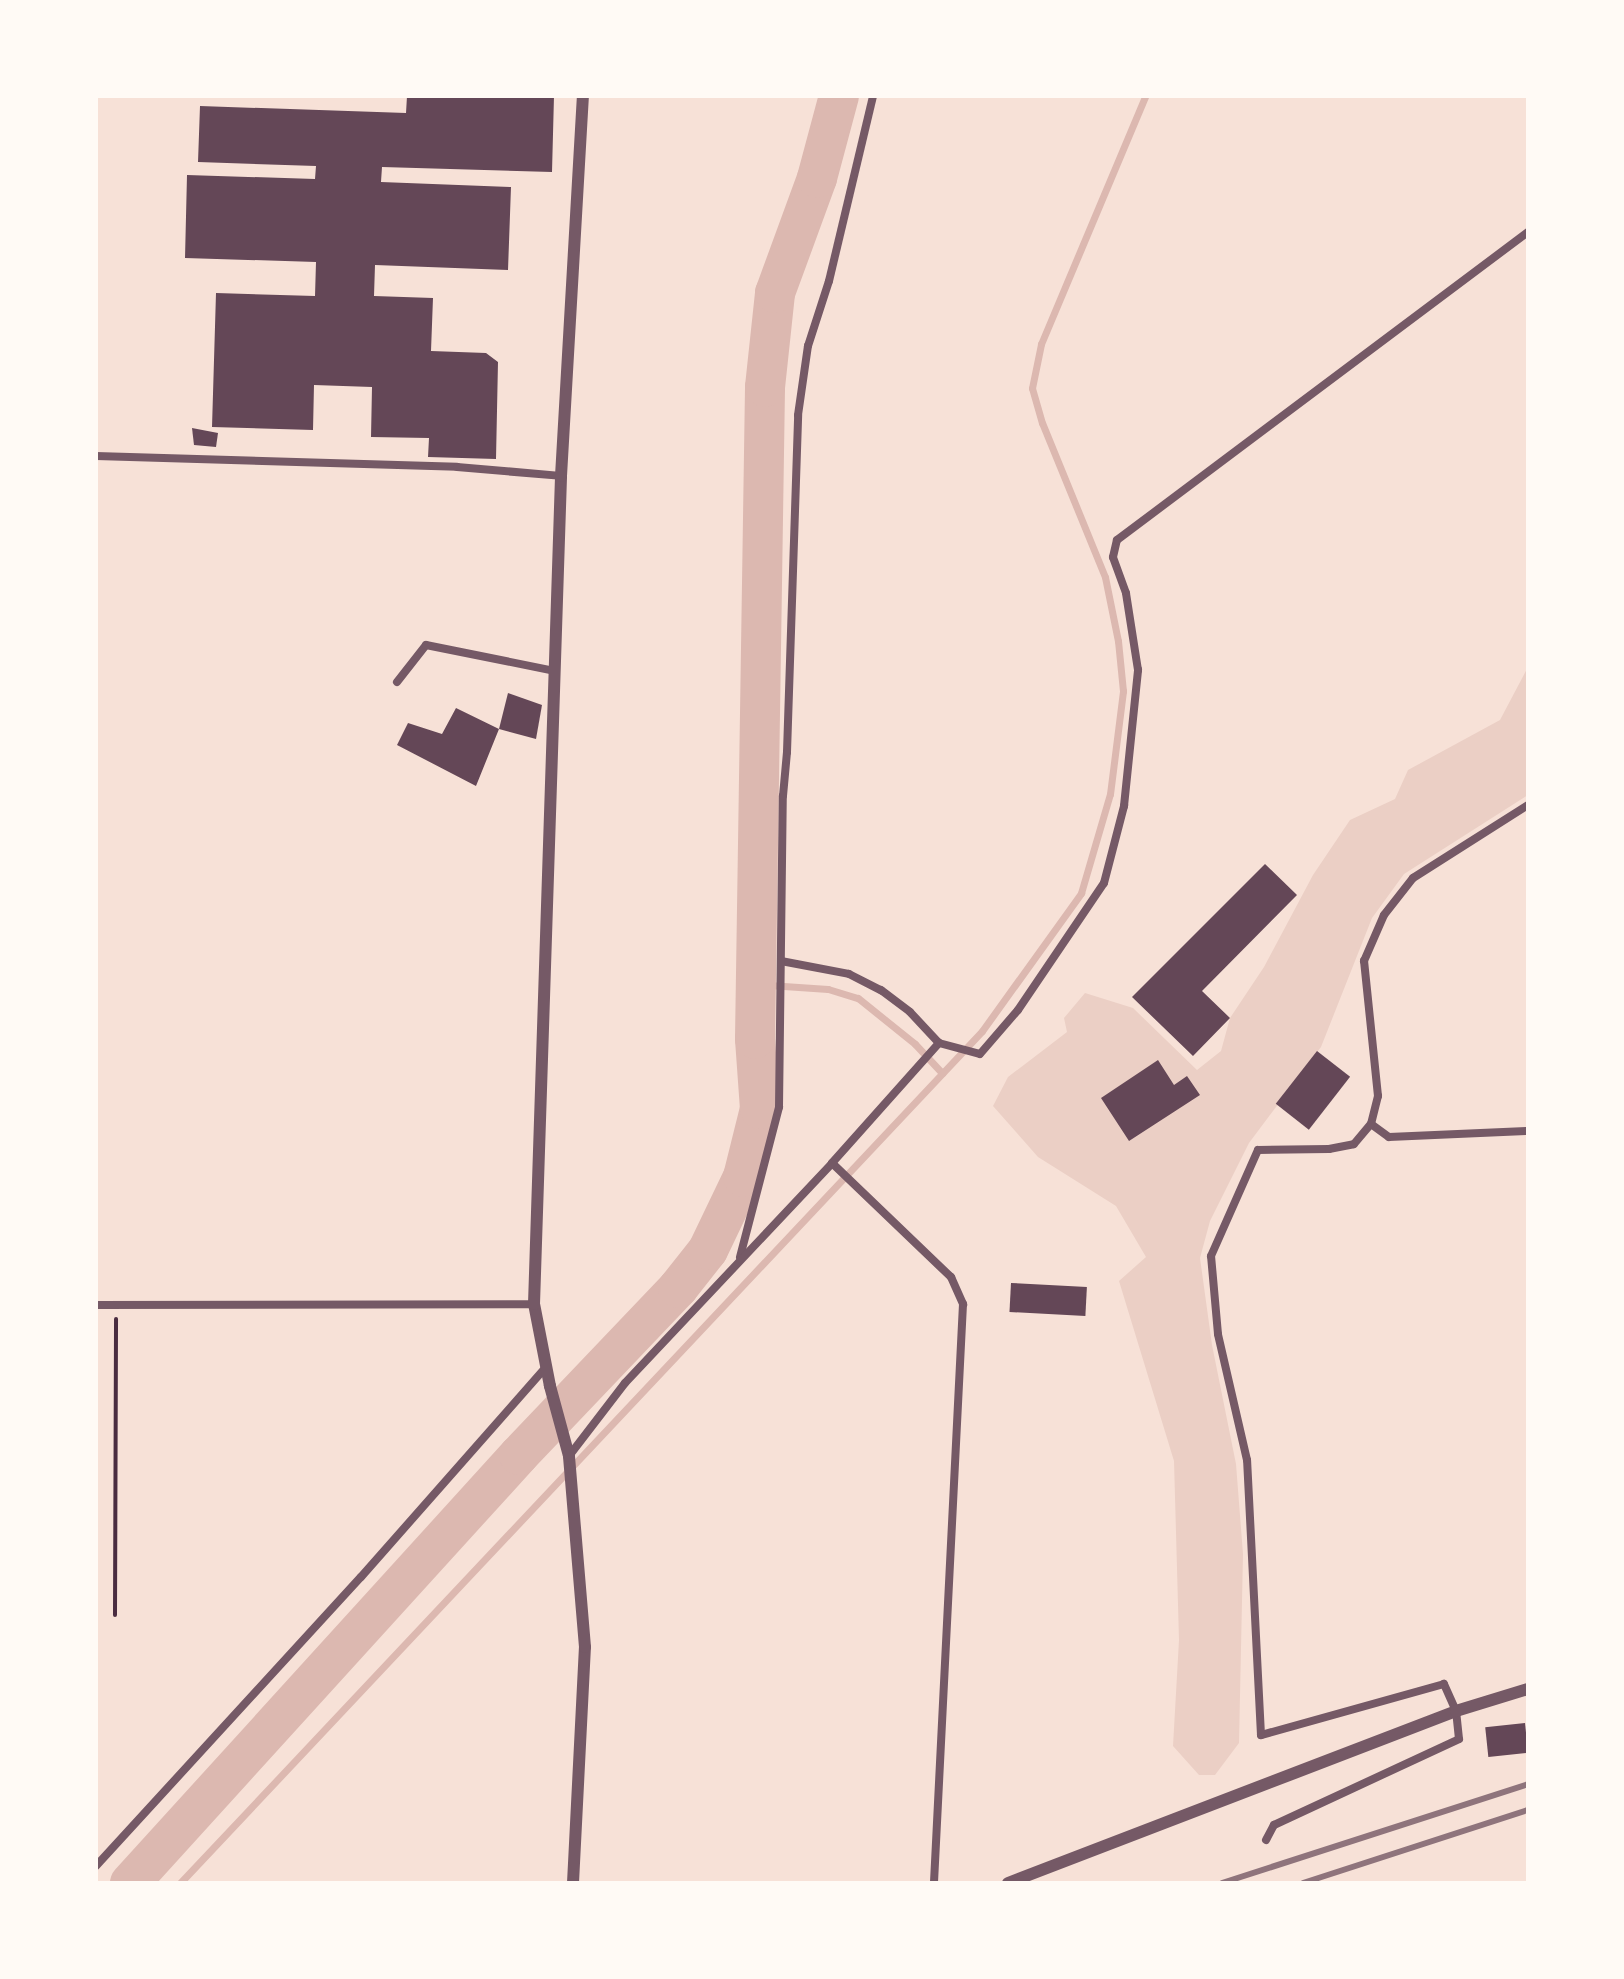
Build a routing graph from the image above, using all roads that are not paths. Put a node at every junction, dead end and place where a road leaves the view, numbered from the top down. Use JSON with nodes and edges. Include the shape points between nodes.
{"nodes":[{"id":1,"x":583,"y":96,"type":"edge"},
{"id":2,"x":873,"y":96,"type":"edge"},
{"id":3,"x":1528,"y":232,"type":"edge"},
{"id":4,"x":96,"y":456,"type":"edge"},
{"id":5,"x":561,"y":476,"type":"junction"},
{"id":6,"x":555,"y":671,"type":"junction"},
{"id":7,"x":397,"y":682,"type":"dead end"},
{"id":8,"x":1528,"y":805,"type":"edge"},
{"id":9,"x":781,"y":961,"type":"junction"},
{"id":10,"x":939,"y":1043,"type":"junction"},
{"id":11,"x":1371,"y":1124,"type":"junction"},
{"id":12,"x":1528,"y":1131,"type":"edge"},
{"id":13,"x":832,"y":1163,"type":"junction"},
{"id":14,"x":740,"y":1258,"type":"junction"},
{"id":15,"x":534,"y":1304,"type":"junction"},
{"id":16,"x":96,"y":1305,"type":"edge"},
{"id":17,"x":546,"y":1367,"type":"junction"},
{"id":18,"x":569,"y":1456,"type":"junction"},
{"id":19,"x":1528,"y":1689,"type":"edge"},
{"id":20,"x":1456,"y":1711,"type":"junction"},
{"id":21,"x":1266,"y":1840,"type":"dead end"},
{"id":22,"x":96,"y":1866,"type":"edge"},
{"id":23,"x":573,"y":1883,"type":"edge"},
{"id":24,"x":934,"y":1883,"type":"edge"},
{"id":25,"x":1008,"y":1883,"type":"edge"}],
"edges":[{"from":1,"to":5,"type":"street"},
{"from":2,"to":9,"type":"street","via":[[808,346],[798,415]]},
{"from":3,"to":10,"type":"street","via":[[1117,540],[1113,557],[1126,593],[1138,670],[1124,806],[1104,883],[1018,1010],[980,1054]]},
{"from":4,"to":5,"type":"street","via":[[457,467]]},
{"from":5,"to":6,"type":"street"},
{"from":6,"to":7,"type":"street","via":[[426,645]]},
{"from":6,"to":15,"type":"street"},
{"from":8,"to":11,"type":"street","via":[[1413,878],[1384,915],[1364,961],[1378,1096]]},
{"from":9,"to":10,"type":"street","via":[[849,974],[881,990]]},
{"from":9,"to":14,"type":"street","via":[[779,1107]]},
{"from":10,"to":13,"type":"street"},
{"from":11,"to":12,"type":"street","via":[[1389,1137]]},
{"from":11,"to":20,"type":"street","via":[[1354,1144],[1258,1150],[1211,1256],[1218,1334],[1247,1460],[1261,1735],[1444,1684]]},
{"from":13,"to":14,"type":"street"},
{"from":13,"to":24,"type":"street","via":[[951,1277],[963,1304]]},
{"from":14,"to":18,"type":"street","via":[[625,1383]]},
{"from":15,"to":16,"type":"street"},
{"from":15,"to":17,"type":"street"},
{"from":17,"to":18,"type":"street"},
{"from":17,"to":22,"type":"street"},
{"from":18,"to":23,"type":"street","via":[[585,1647]]},
{"from":19,"to":20,"type":"street"},
{"from":20,"to":21,"type":"street","via":[[1459,1739],[1274,1825]]},
{"from":20,"to":25,"type":"street"}]}
